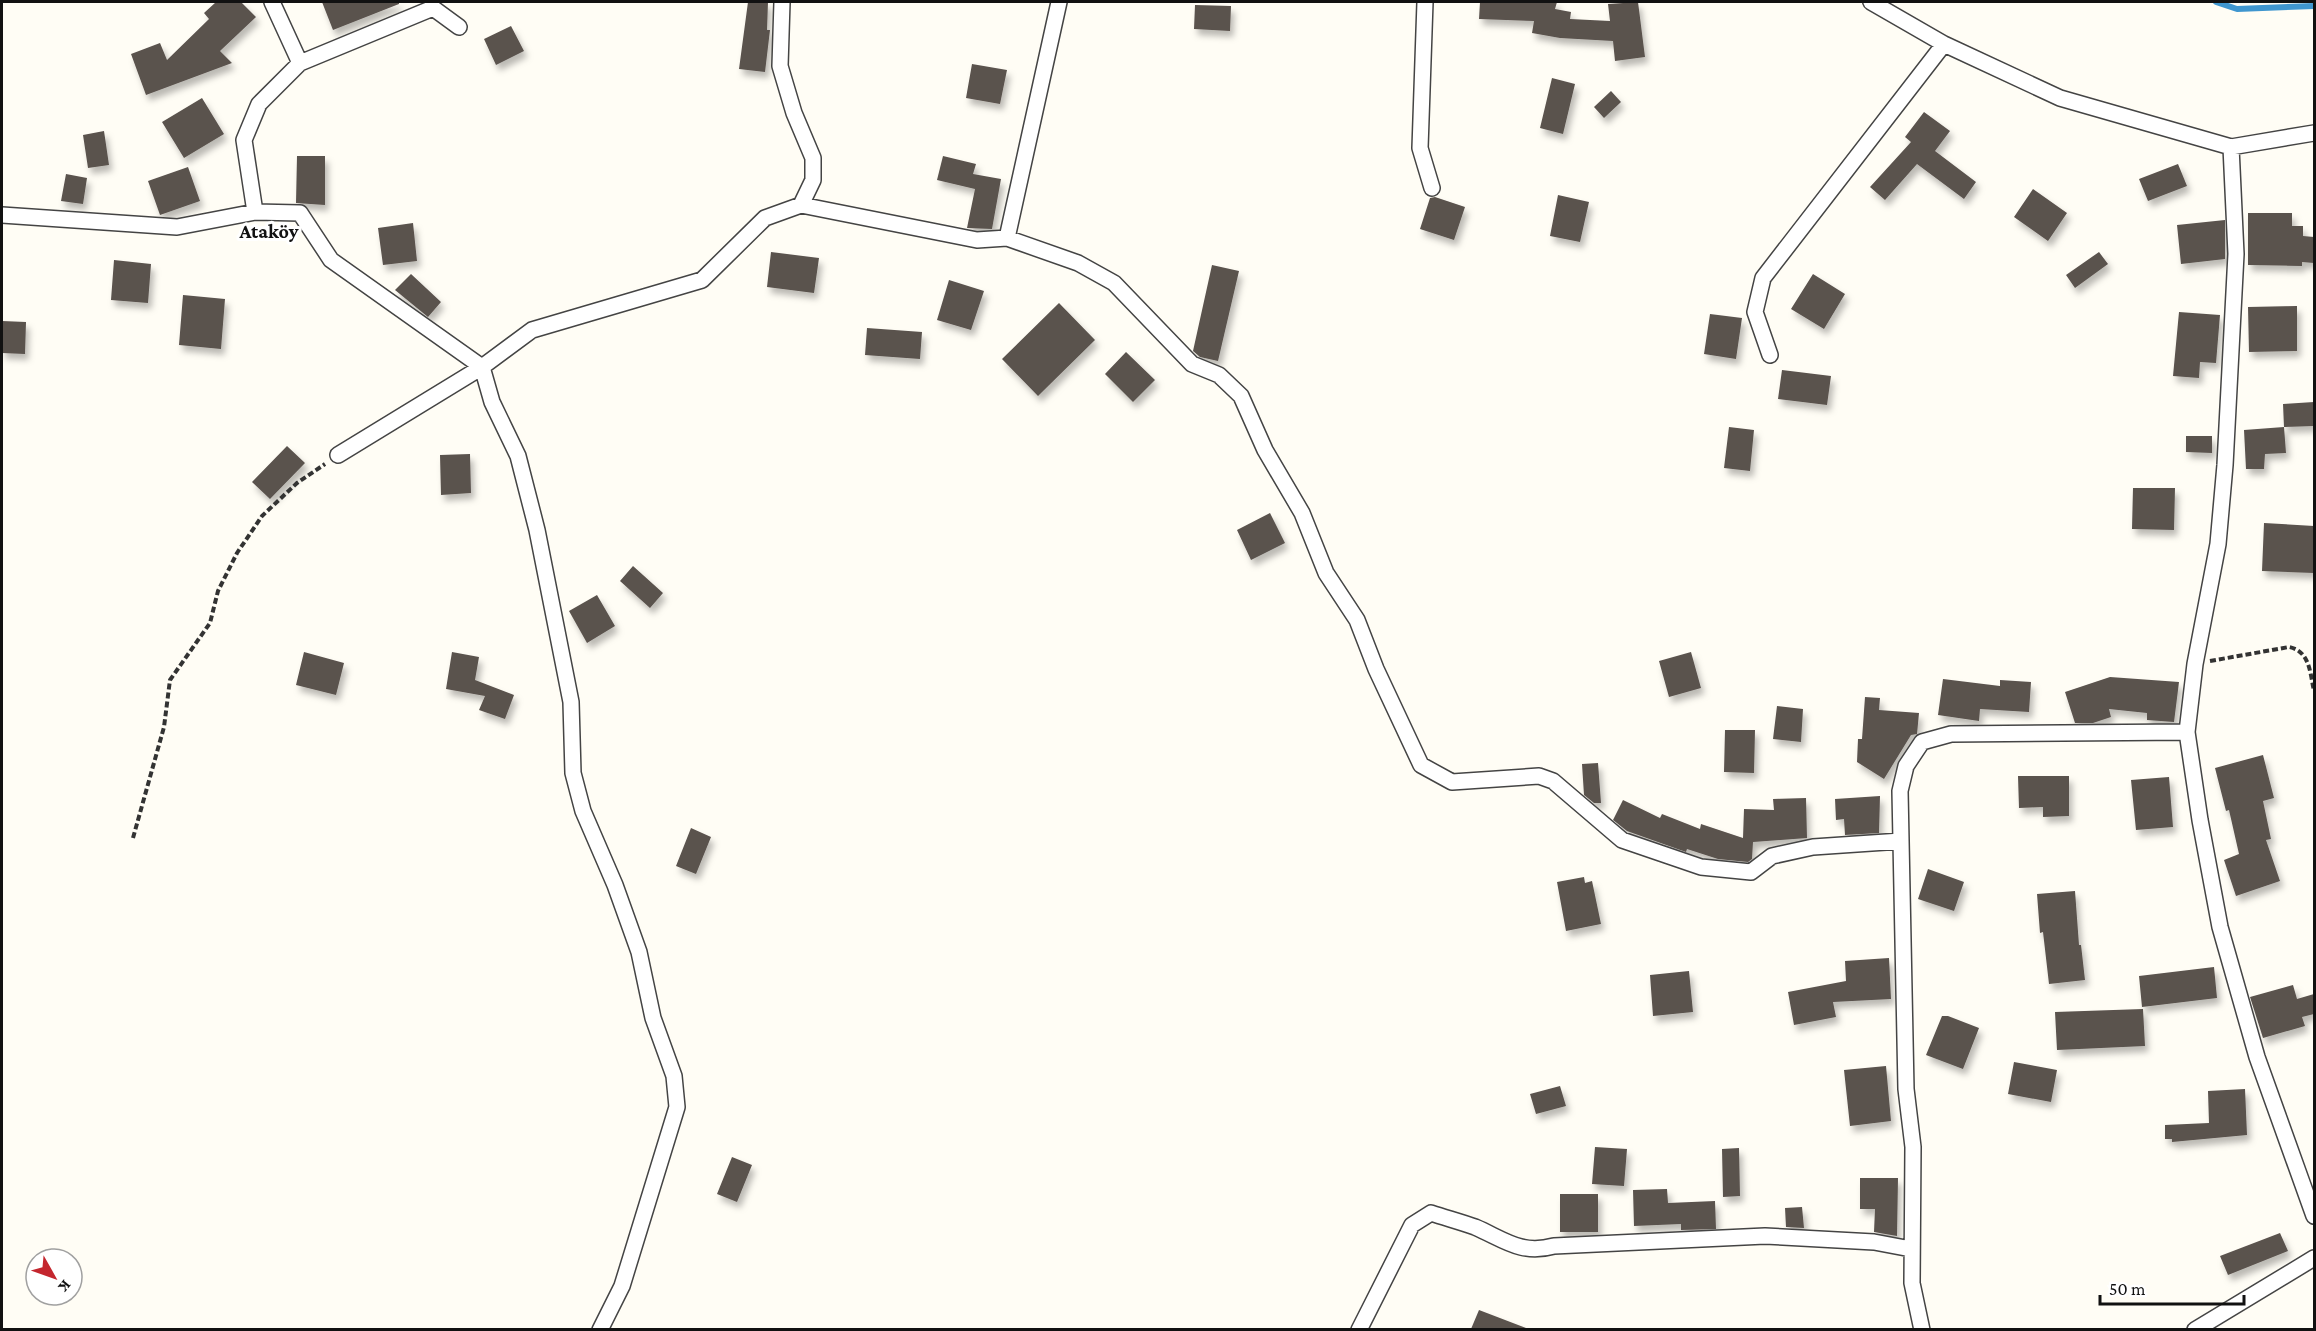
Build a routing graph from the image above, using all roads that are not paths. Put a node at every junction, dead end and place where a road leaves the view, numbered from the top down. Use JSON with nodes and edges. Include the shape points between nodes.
{"nodes":[{"id":1,"x":272,"y":2,"type":"edge"},
{"id":2,"x":782,"y":2,"type":"edge"},
{"id":3,"x":1059,"y":2,"type":"edge"},
{"id":4,"x":1425,"y":2,"type":"edge"},
{"id":5,"x":1871,"y":2,"type":"edge"},
{"id":6,"x":459,"y":27,"type":"dead end"},
{"id":7,"x":1944,"y":44,"type":"junction"},
{"id":8,"x":300,"y":63,"type":"junction"},
{"id":9,"x":2314,"y":133,"type":"edge"},
{"id":10,"x":2231,"y":147,"type":"junction"},
{"id":11,"x":1432,"y":188,"type":"dead end"},
{"id":12,"x":801,"y":205,"type":"junction"},
{"id":13,"x":255,"y":212,"type":"junction"},
{"id":14,"x":2,"y":215,"type":"edge"},
{"id":15,"x":1007,"y":238,"type":"junction"},
{"id":16,"x":1770,"y":356,"type":"dead end"},
{"id":17,"x":482,"y":368,"type":"junction"},
{"id":18,"x":338,"y":455,"type":"road end"},
{"id":19,"x":2187,"y":732,"type":"junction"},
{"id":20,"x":1902,"y":841,"type":"junction"},
{"id":21,"x":2314,"y":1216,"type":"edge"},
{"id":22,"x":1911,"y":1249,"type":"junction"},
{"id":23,"x":2314,"y":1258,"type":"edge"},
{"id":24,"x":600,"y":1329,"type":"edge"},
{"id":25,"x":1359,"y":1329,"type":"edge"},
{"id":26,"x":1922,"y":1329,"type":"edge"},
{"id":27,"x":2195,"y":1329,"type":"edge"}],
"edges":[{"from":1,"to":8,"type":"street"},
{"from":2,"to":12,"type":"street","via":[[780,66],[813,158],[813,180]]},
{"from":3,"to":15,"type":"street"},
{"from":4,"to":11,"type":"street","via":[[1420,148]]},
{"from":5,"to":7,"type":"street"},
{"from":6,"to":8,"type":"street","via":[[433,8]]},
{"from":7,"to":10,"type":"street","via":[[2060,98]]},
{"from":7,"to":16,"type":"street","via":[[1763,278],[1755,312]]},
{"from":8,"to":13,"type":"street","via":[[259,104],[244,140]]},
{"from":9,"to":10,"type":"street"},
{"from":10,"to":19,"type":"street","via":[[2236,254],[2225,465],[2218,544],[2195,664]]},
{"from":12,"to":15,"type":"street","via":[[977,240]]},
{"from":12,"to":17,"type":"street","via":[[765,218],[702,280],[532,330]]},
{"from":13,"to":14,"type":"street","via":[[177,227]]},
{"from":13,"to":17,"type":"street","via":[[300,213],[331,260]]},
{"from":15,"to":20,"type":"street","via":[[1078,263],[1114,283],[1192,364],[1219,375],[1241,396],[1264,450],[1302,513],[1326,573],[1358,621],[1421,765],[1452,782],[1546,778],[1622,840],[1701,867],[1751,873],[1772,856],[1813,847]]},
{"from":17,"to":18,"type":"street"},
{"from":17,"to":24,"type":"street","via":[[492,402],[518,456],[537,531],[571,702],[575,782],[636,943],[653,1018],[674,1076],[677,1107],[671,1130],[622,1286]]},
{"from":19,"to":20,"type":"street","via":[[1951,734],[1922,742],[1905,766],[1900,791]]},
{"from":19,"to":21,"type":"street","via":[[2220,927],[2257,1057]]},
{"from":20,"to":22,"type":"street","via":[[1906,1089],[1913,1147]]},
{"from":22,"to":25,"type":"street","via":[[1874,1242],[1765,1236],[1554,1246],[1538,1250],[1515,1247],[1475,1227],[1431,1213],[1412,1225]]},
{"from":22,"to":26,"type":"street","via":[[1912,1283]]},
{"from":23,"to":27,"type":"street"}]}
